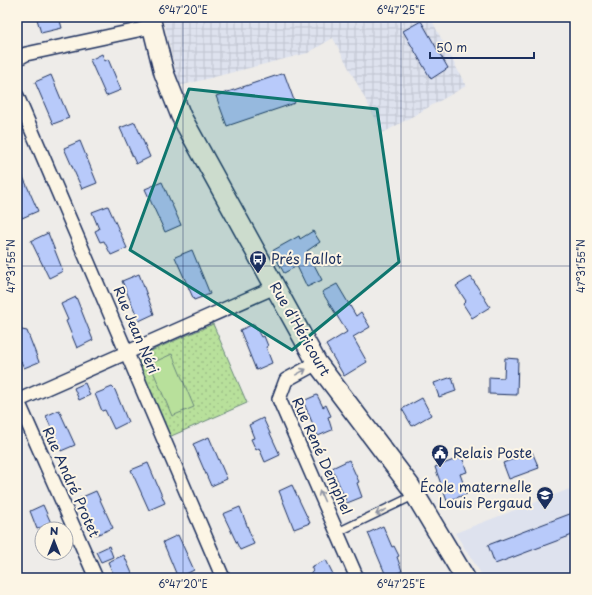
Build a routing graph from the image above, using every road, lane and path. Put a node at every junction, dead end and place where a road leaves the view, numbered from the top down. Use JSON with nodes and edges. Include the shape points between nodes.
{"nodes":[{"id":1,"x":151,"y":22,"type":"edge"},
{"id":2,"x":17,"y":59,"type":"edge"},
{"id":3,"x":17,"y":96,"type":"edge"},
{"id":4,"x":275,"y":287,"type":"junction"},
{"id":5,"x":128,"y":353,"type":"junction"},
{"id":6,"x":317,"y":363,"type":"junction"},
{"id":7,"x":17,"y":400,"type":"edge"},
{"id":8,"x":416,"y":495,"type":"junction"},
{"id":9,"x":338,"y":532,"type":"junction"},
{"id":10,"x":96,"y":578,"type":"edge"},
{"id":11,"x":223,"y":578,"type":"edge"},
{"id":12,"x":357,"y":578,"type":"edge"},
{"id":13,"x":465,"y":578,"type":"edge"}],
"edges":[{"from":1,"to":2,"type":"street","via":[[26,54]]},
{"from":1,"to":4,"type":"street","name":"Rue d'Héricourt","via":[[164,73],[181,116]]},
{"from":3,"to":5,"type":"street","name":"Rue Jean Néri"},
{"from":4,"to":5,"type":"street"},
{"from":4,"to":6,"type":"street","name":"Rue d'Héricourt"},
{"from":5,"to":7,"type":"street"},
{"from":5,"to":11,"type":"street","name":"Rue Jean Néri"},
{"from":6,"to":8,"type":"street","name":"Rue d'Héricourt"},
{"from":9,"to":6,"type":"street","name":"Rue René Demphel","one_way":true,"via":[[279,399],[286,380]]},
{"from":7,"to":10,"type":"street","name":"Rue André Protet"},
{"from":8,"to":9,"type":"lane","one_way":true},
{"from":8,"to":13,"type":"street","name":"Rue d'Héricourt"},
{"from":9,"to":12,"type":"street","name":"Rue René Demphel"}]}
